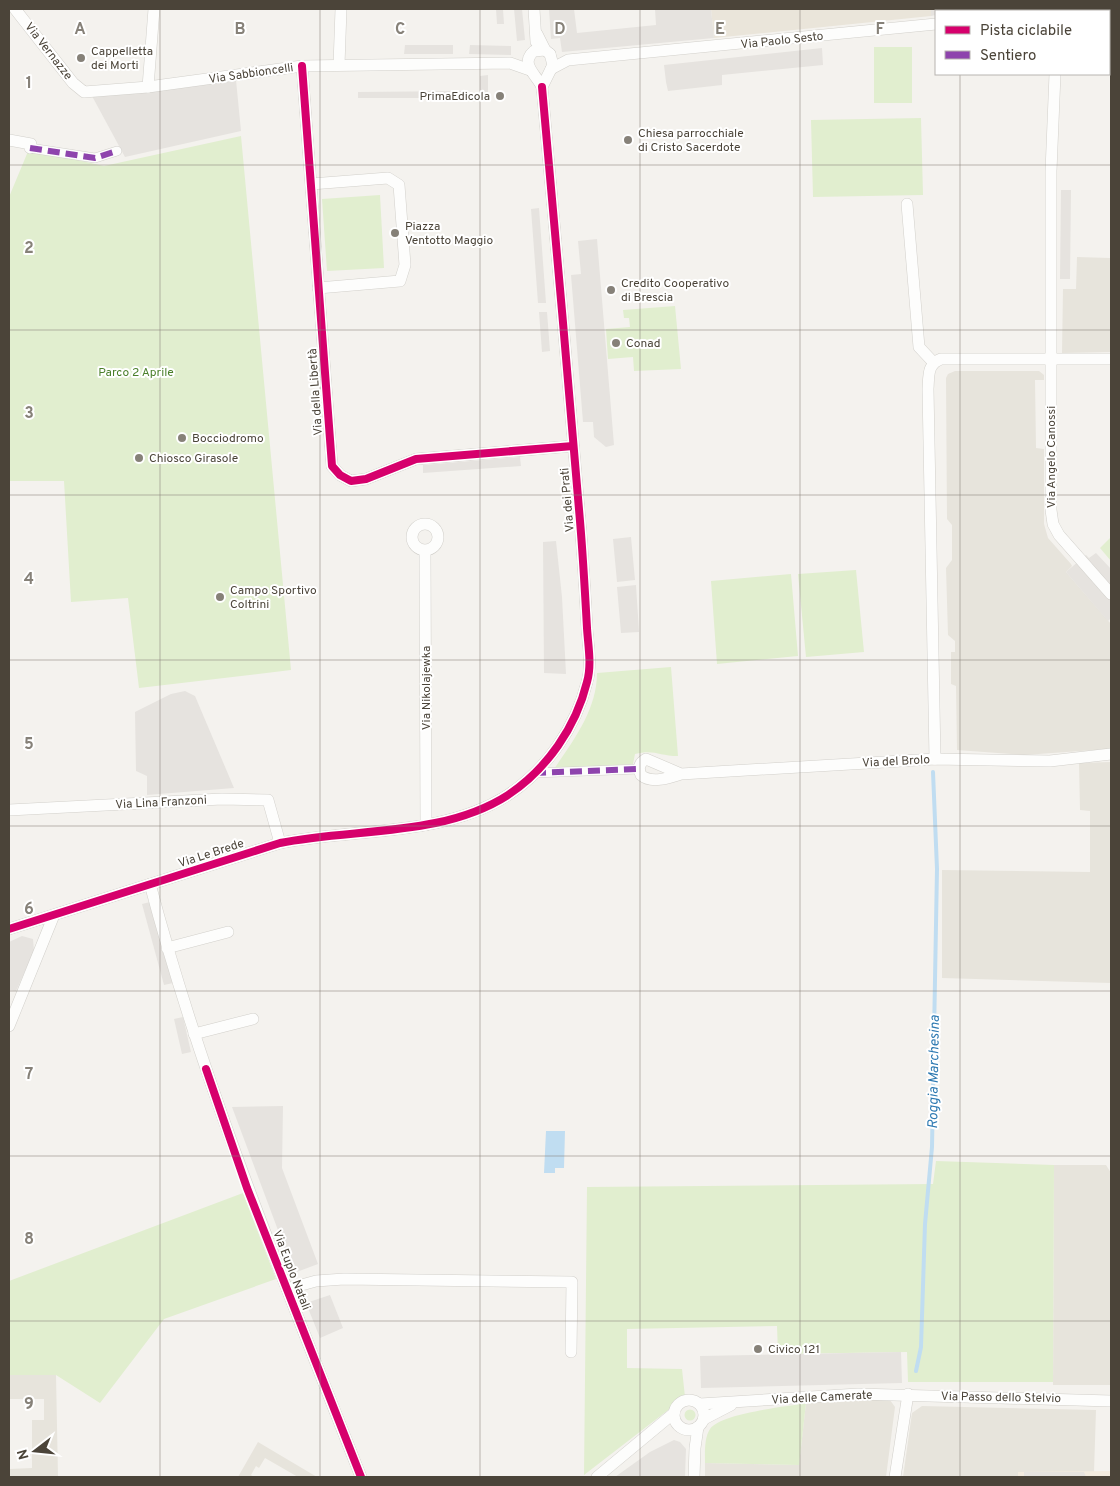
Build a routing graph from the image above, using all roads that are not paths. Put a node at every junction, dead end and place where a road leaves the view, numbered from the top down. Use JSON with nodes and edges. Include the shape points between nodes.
{"nodes":[{"id":1,"x":15,"y":9,"type":"edge"},
{"id":2,"x":154,"y":9,"type":"edge"},
{"id":3,"x":341,"y":9,"type":"edge"},
{"id":4,"x":534,"y":9,"type":"edge"},
{"id":5,"x":935,"y":24,"type":"edge"},
{"id":6,"x":540,"y":52,"type":"junction"},
{"id":7,"x":568,"y":60,"type":"junction"},
{"id":8,"x":510,"y":63,"type":"junction"},
{"id":9,"x":338,"y":65,"type":"junction"},
{"id":10,"x":302,"y":66,"type":"junction"},
{"id":11,"x":541,"y":71,"type":"junction"},
{"id":12,"x":1053,"y":75,"type":"edge"},
{"id":13,"x":148,"y":87,"type":"junction"},
{"id":14,"x":84,"y":92,"type":"joint"},
{"id":15,"x":9,"y":140,"type":"edge"},
{"id":16,"x":30,"y":148,"type":"joint"},
{"id":17,"x":117,"y":151,"type":"dead end"},
{"id":18,"x":311,"y":184,"type":"junction"},
{"id":19,"x":907,"y":204,"type":"dead end"},
{"id":20,"x":318,"y":288,"type":"junction"},
{"id":21,"x":1050,"y":359,"type":"junction"},
{"id":22,"x":1111,"y":359,"type":"edge"},
{"id":23,"x":937,"y":360,"type":"junction"},
{"id":24,"x":574,"y":446,"type":"junction"},
{"id":25,"x":425,"y":550,"type":"dead end"},
{"id":26,"x":1111,"y":594,"type":"edge"},
{"id":27,"x":1111,"y":754,"type":"edge"},
{"id":28,"x":935,"y":759,"type":"junction"},
{"id":29,"x":639,"y":769,"type":"junction"},
{"id":30,"x":534,"y":773,"type":"junction"},
{"id":31,"x":680,"y":774,"type":"junction"},
{"id":32,"x":9,"y":810,"type":"edge"},
{"id":33,"x":426,"y":824,"type":"junction"},
{"id":34,"x":280,"y":843,"type":"junction"},
{"id":35,"x":150,"y":884,"type":"junction"},
{"id":36,"x":54,"y":915,"type":"junction"},
{"id":37,"x":9,"y":929,"type":"edge"},
{"id":38,"x":228,"y":932,"type":"dead end"},
{"id":39,"x":167,"y":948,"type":"junction"},
{"id":40,"x":253,"y":1019,"type":"dead end"},
{"id":41,"x":9,"y":1026,"type":"edge"},
{"id":42,"x":194,"y":1034,"type":"junction"},
{"id":43,"x":287,"y":1289,"type":"junction"},
{"id":44,"x":571,"y":1352,"type":"dead end"},
{"id":45,"x":908,"y":1394,"type":"junction"},
{"id":46,"x":1094,"y":1399,"type":"junction"},
{"id":47,"x":1111,"y":1401,"type":"edge"},
{"id":48,"x":737,"y":1402,"type":"junction"},
{"id":49,"x":700,"y":1404,"type":"junction"},
{"id":50,"x":1111,"y":1410,"type":"edge"},
{"id":51,"x":674,"y":1413,"type":"junction"},
{"id":52,"x":701,"y":1423,"type":"junction"},
{"id":53,"x":683,"y":1428,"type":"junction"},
{"id":54,"x":648,"y":1435,"type":"junction"},
{"id":55,"x":695,"y":1448,"type":"junction"},
{"id":56,"x":361,"y":1477,"type":"edge"},
{"id":57,"x":597,"y":1477,"type":"edge"},
{"id":58,"x":694,"y":1477,"type":"edge"},
{"id":59,"x":895,"y":1477,"type":"edge"}],
"edges":[{"from":1,"to":14,"type":"street","name":"Via Vernazze","via":[[73,83]]},
{"from":2,"to":13,"type":"street"},
{"from":3,"to":9,"type":"street"},
{"from":4,"to":6,"type":"street","name":"Via dei Prati"},
{"from":5,"to":7,"type":"street","name":"Via Paolo Sesto"},
{"from":6,"to":7,"type":"street","name":"Via Paolo Sesto"},
{"from":6,"to":8,"type":"street","name":"Via Sabbioncelli"},
{"from":6,"to":11,"type":"street","name":"Via dei Prati","via":[[553,61]]},
{"from":6,"to":11,"type":"street","name":"Via dei Prati","via":[[528,60]]},
{"from":7,"to":11,"type":"street","name":"Via Paolo Sesto"},
{"from":8,"to":9,"type":"street","name":"Via Sabbioncelli"},
{"from":8,"to":11,"type":"street","name":"Via Sabbioncelli"},
{"from":9,"to":10,"type":"street","name":"Via Sabbioncelli"},
{"from":10,"to":13,"type":"street","name":"Via Sabbioncelli"},
{"from":10,"to":18,"type":"street","name":"Via della Libertà"},
{"from":11,"to":24,"type":"street","name":"Via dei Prati"},
{"from":12,"to":21,"type":"street","name":"Via Angelo Canossi"},
{"from":13,"to":14,"type":"street","name":"Via Sabbioncelli"},
{"from":15,"to":16,"type":"street","via":[[31,144]]},
{"from":16,"to":17,"type":"street","via":[[94,158]]},
{"from":18,"to":20,"type":"street","name":"Via della Libertà"},
{"from":18,"to":20,"type":"street","via":[[388,178],[399,185],[405,266],[400,281]]},
{"from":19,"to":23,"type":"street","via":[[919,347]]},
{"from":20,"to":24,"type":"street","name":"Via della Libertà","via":[[331,458],[332,466],[340,475],[351,481],[366,479],[416,459]]},
{"from":21,"to":22,"type":"street"},
{"from":21,"to":23,"type":"street"},
{"from":21,"to":26,"type":"street","name":"Via Angelo Canossi","via":[[1053,524]]},
{"from":23,"to":28,"type":"street","via":[[931,366],[928,389]]},
{"from":24,"to":30,"type":"street","name":"Via dei Prati","via":[[588,680],[569,730]]},
{"from":25,"to":33,"type":"street","name":"Via Nikolajewka"},
{"from":27,"to":28,"type":"street","name":"Via del Brolo","via":[[1050,761]]},
{"from":28,"to":31,"type":"street","name":"Via del Brolo"},
{"from":29,"to":30,"type":"street","name":"Via del Brolo"},
{"from":29,"to":31,"type":"street","name":"Via del Brolo","via":[[640,775],[647,779]]},
{"from":29,"to":31,"type":"street","name":"Via del Brolo","via":[[640,763],[646,759]]},
{"from":30,"to":33,"type":"street","name":"Via dei Prati","via":[[493,804]]},
{"from":32,"to":34,"type":"street","name":"Via Lina Franzoni","via":[[222,799],[268,800]]},
{"from":33,"to":34,"type":"street","name":"Via Le Brede"},
{"from":34,"to":35,"type":"street","name":"Via Le Brede"},
{"from":35,"to":36,"type":"street","name":"Via Le Brede"},
{"from":35,"to":39,"type":"street","name":"Via Euplo Natali"},
{"from":36,"to":37,"type":"street","name":"Via Le Brede"},
{"from":36,"to":41,"type":"street"},
{"from":38,"to":39,"type":"street"},
{"from":39,"to":42,"type":"street","name":"Via Euplo Natali"},
{"from":40,"to":42,"type":"street"},
{"from":42,"to":43,"type":"street","name":"Via Euplo Natali","via":[[247,1188]]},
{"from":43,"to":44,"type":"street","name":"Via Euplo Natali","via":[[316,1281],[344,1279],[572,1282]]},
{"from":43,"to":56,"type":"street","name":"Via Euplo Natali"},
{"from":45,"to":46,"type":"street","name":"Via Passo dello Stelvio"},
{"from":45,"to":48,"type":"street","name":"Via delle Camerate"},
{"from":45,"to":59,"type":"street"},
{"from":46,"to":47,"type":"street","name":"Via Passo dello Stelvio"},
{"from":46,"to":50,"type":"street"},
{"from":48,"to":49,"type":"street","name":"Via delle Camerate"},
{"from":48,"to":52,"type":"street","name":"Via delle Camerate"},
{"from":49,"to":51,"type":"street","name":"Via delle Camerate","via":[[680,1403]]},
{"from":49,"to":52,"type":"street","via":[[704,1414]]},
{"from":51,"to":53,"type":"street"},
{"from":51,"to":54,"type":"street","name":"Via delle Camerate"},
{"from":52,"to":53,"type":"street","name":"Via delle Camerate"},
{"from":52,"to":55,"type":"street"},
{"from":53,"to":54,"type":"street","name":"Via delle Camerate"},
{"from":53,"to":55,"type":"street"},
{"from":54,"to":57,"type":"street","name":"Via delle Camerate"},
{"from":55,"to":58,"type":"street"}]}
